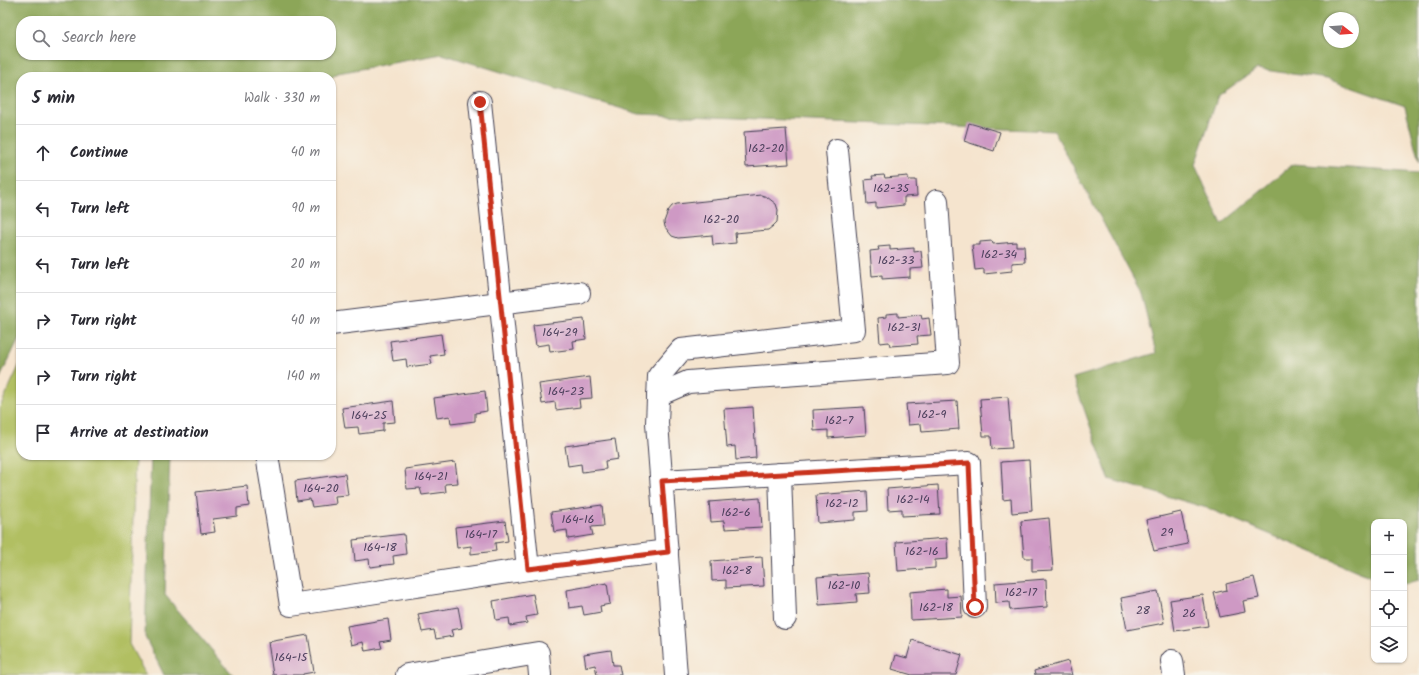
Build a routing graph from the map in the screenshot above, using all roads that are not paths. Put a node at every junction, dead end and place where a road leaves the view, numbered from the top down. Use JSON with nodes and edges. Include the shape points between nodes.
{"nodes":[{"id":1,"x":480,"y":102,"type":"dead end"},
{"id":2,"x":837,"y":150,"type":"dead end"},
{"id":3,"x":937,"y":201,"type":"dead end"},
{"id":4,"x":579,"y":294,"type":"dead end"},
{"id":5,"x":501,"y":303,"type":"junction"},
{"id":6,"x":336,"y":323,"type":"edge"},
{"id":7,"x":658,"y":395,"type":"junction"},
{"id":8,"x":268,"y":460,"type":"edge"},
{"id":9,"x":780,"y":474,"type":"junction"},
{"id":10,"x":662,"y":481,"type":"junction"},
{"id":11,"x":668,"y":552,"type":"junction"},
{"id":12,"x":528,"y":569,"type":"junction"},
{"id":13,"x":975,"y":607,"type":"dead end"},
{"id":14,"x":784,"y":618,"type":"dead end"},
{"id":15,"x":407,"y":675,"type":"edge"},
{"id":16,"x":540,"y":675,"type":"edge"},
{"id":17,"x":676,"y":675,"type":"edge"}],
"edges":[{"from":1,"to":5,"type":"street"},
{"from":2,"to":7,"type":"street","via":[[854,330],[681,350],[659,376]]},
{"from":3,"to":7,"type":"street","via":[[948,363],[688,382]]},
{"from":4,"to":5,"type":"street"},
{"from":5,"to":6,"type":"street"},
{"from":5,"to":12,"type":"street"},
{"from":7,"to":10,"type":"street","via":[[657,423]]},
{"from":8,"to":12,"type":"street","via":[[291,606]]},
{"from":9,"to":10,"type":"street"},
{"from":9,"to":13,"type":"street","via":[[969,463]]},
{"from":9,"to":14,"type":"street"},
{"from":10,"to":11,"type":"street"},
{"from":11,"to":12,"type":"street"},
{"from":11,"to":17,"type":"street"},
{"from":15,"to":16,"type":"street","via":[[538,653]]}]}
